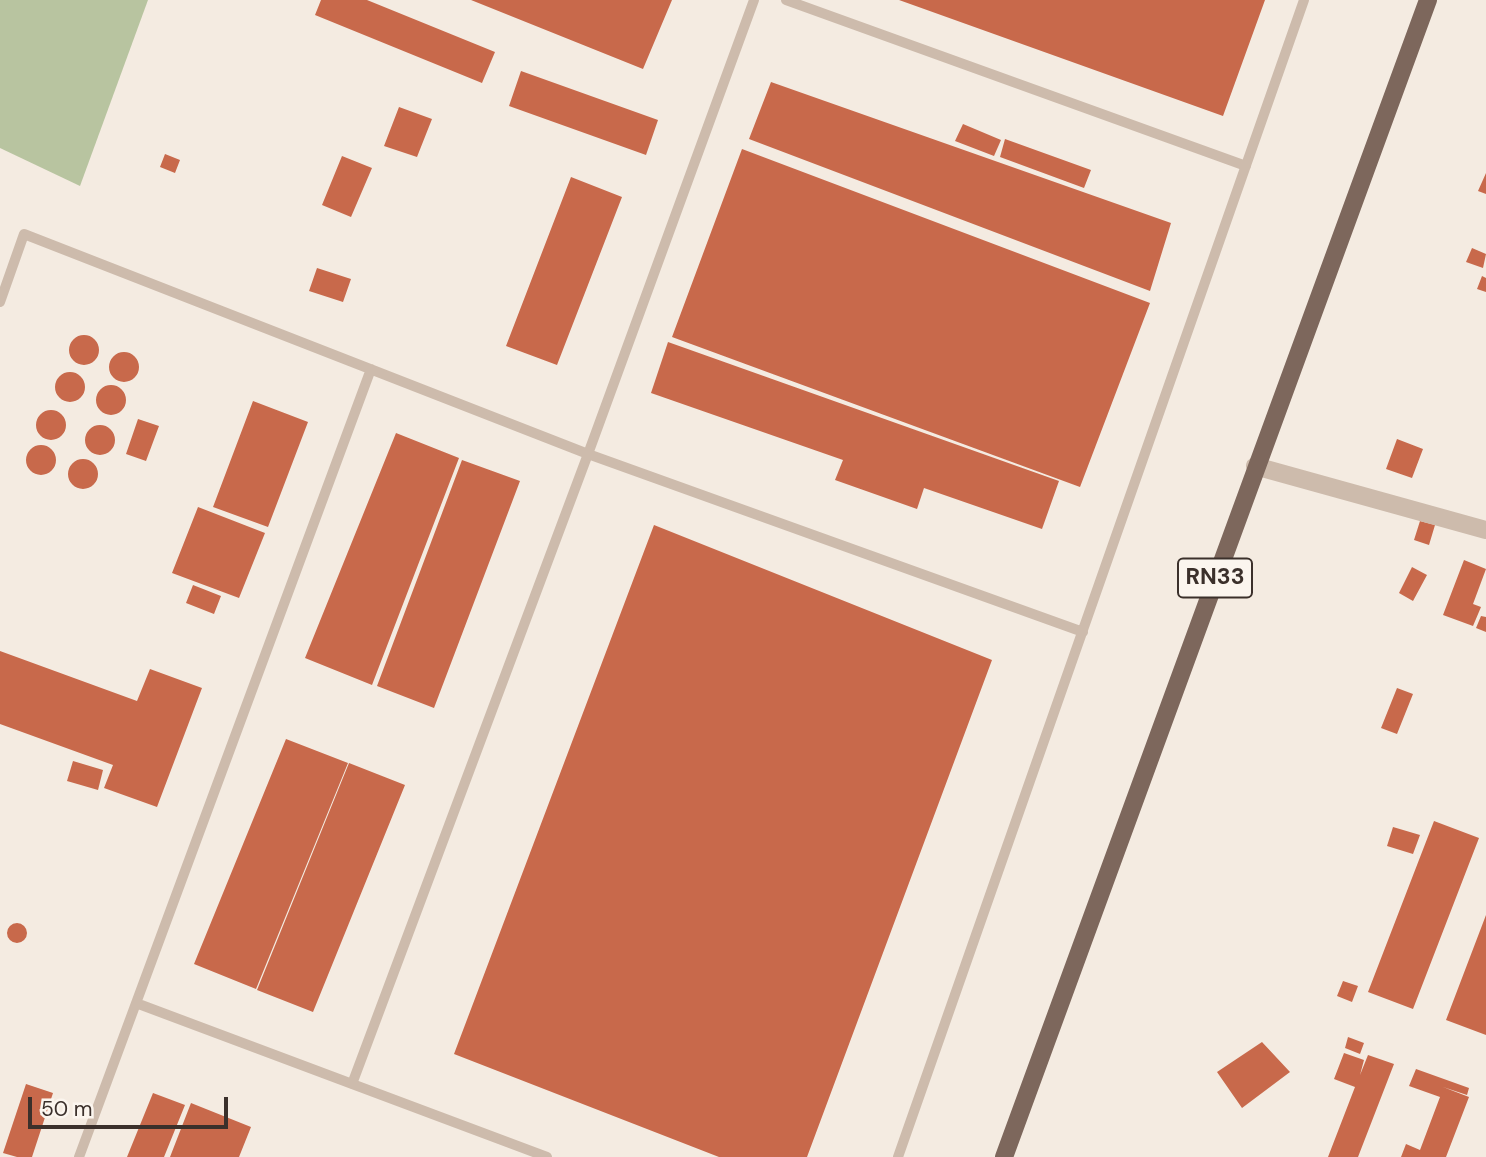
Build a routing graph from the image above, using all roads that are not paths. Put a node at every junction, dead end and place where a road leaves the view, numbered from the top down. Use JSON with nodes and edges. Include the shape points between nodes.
{"nodes":[{"id":1,"x":754,"y":0,"type":"edge"},
{"id":2,"x":786,"y":0,"type":"edge"},
{"id":3,"x":1304,"y":0,"type":"edge"},
{"id":4,"x":1428,"y":0,"type":"edge"},
{"id":5,"x":1246,"y":166,"type":"junction"},
{"id":6,"x":0,"y":302,"type":"edge"},
{"id":7,"x":371,"y":369,"type":"junction"},
{"id":8,"x":588,"y":454,"type":"junction"},
{"id":9,"x":1255,"y":466,"type":"junction"},
{"id":10,"x":1486,"y":530,"type":"edge"},
{"id":11,"x":1083,"y":632,"type":"junction"},
{"id":12,"x":136,"y":1003,"type":"junction"},
{"id":13,"x":352,"y":1084,"type":"junction"},
{"id":14,"x":79,"y":1157,"type":"edge"},
{"id":15,"x":547,"y":1157,"type":"edge"},
{"id":16,"x":898,"y":1157,"type":"edge"},
{"id":17,"x":1004,"y":1157,"type":"edge"}],
"edges":[{"from":1,"to":8,"type":"lane"},
{"from":2,"to":5,"type":"lane"},
{"from":3,"to":5,"type":"lane"},
{"from":4,"to":9,"type":"main road","number":"RN33"},
{"from":5,"to":11,"type":"lane"},
{"from":6,"to":7,"type":"lane","via":[[24,234]]},
{"from":7,"to":8,"type":"lane"},
{"from":7,"to":12,"type":"lane"},
{"from":8,"to":11,"type":"lane"},
{"from":8,"to":13,"type":"lane"},
{"from":9,"to":10,"type":"street"},
{"from":9,"to":17,"type":"main road","number":"RN33"},
{"from":11,"to":16,"type":"lane"},
{"from":12,"to":13,"type":"lane"},
{"from":12,"to":14,"type":"lane"},
{"from":13,"to":15,"type":"lane"}]}
